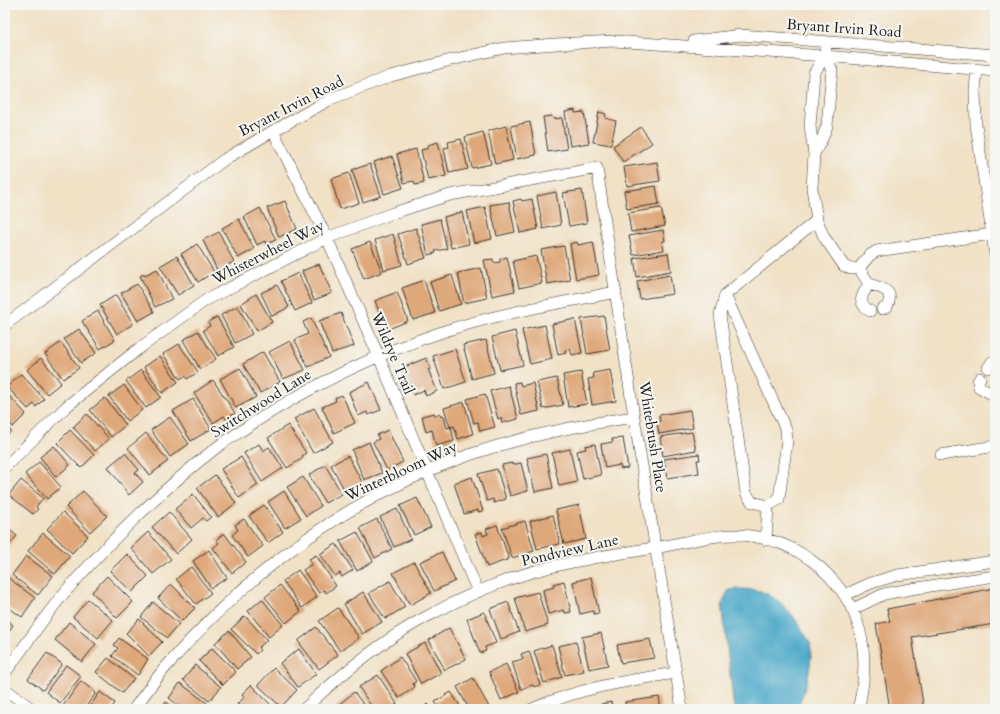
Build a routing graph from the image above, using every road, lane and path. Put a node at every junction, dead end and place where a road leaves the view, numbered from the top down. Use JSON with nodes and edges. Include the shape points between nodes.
{"nodes":[{"id":1,"x":826,"y":42,"type":"junction"},
{"id":2,"x":667,"y":45,"type":"junction"},
{"id":3,"x":995,"y":55,"type":"edge"},
{"id":4,"x":825,"y":56,"type":"junction"},
{"id":5,"x":977,"y":69,"type":"junction"},
{"id":6,"x":995,"y":70,"type":"edge"},
{"id":7,"x":813,"y":91,"type":"junction"},
{"id":8,"x":830,"y":92,"type":"junction"},
{"id":9,"x":273,"y":130,"type":"junction"},
{"id":10,"x":814,"y":154,"type":"junction"},
{"id":11,"x":597,"y":168,"type":"joint"},
{"id":12,"x":817,"y":220,"type":"junction"},
{"id":13,"x":992,"y":234,"type":"junction"},
{"id":14,"x":327,"y":238,"type":"junction"},
{"id":15,"x":995,"y":254,"type":"edge"},
{"id":16,"x":859,"y":268,"type":"junction"},
{"id":17,"x":869,"y":284,"type":"junction"},
{"id":18,"x":616,"y":292,"type":"junction"},
{"id":19,"x":725,"y":295,"type":"junction"},
{"id":20,"x":882,"y":309,"type":"dead end"},
{"id":21,"x":870,"y":311,"type":"dead end"},
{"id":22,"x":5,"y":325,"type":"edge"},
{"id":23,"x":379,"y":356,"type":"junction"},
{"id":24,"x":980,"y":378,"type":"dead end"},
{"id":25,"x":995,"y":396,"type":"edge"},
{"id":26,"x":634,"y":417,"type":"junction"},
{"id":27,"x":995,"y":446,"type":"edge"},
{"id":28,"x":941,"y":455,"type":"dead end"},
{"id":29,"x":5,"y":466,"type":"edge"},
{"id":30,"x":426,"y":472,"type":"junction"},
{"id":31,"x":768,"y":506,"type":"junction"},
{"id":32,"x":766,"y":540,"type":"junction"},
{"id":33,"x":655,"y":548,"type":"junction"},
{"id":34,"x":995,"y":561,"type":"edge"},
{"id":35,"x":995,"y":576,"type":"edge"},
{"id":36,"x":478,"y":592,"type":"junction"},
{"id":37,"x":845,"y":595,"type":"junction"},
{"id":38,"x":853,"y":609,"type":"junction"},
{"id":39,"x":5,"y":673,"type":"edge"},
{"id":40,"x":676,"y":673,"type":"junction"},
{"id":41,"x":5,"y":689,"type":"edge"},
{"id":42,"x":32,"y":709,"type":"edge"},
{"id":43,"x":134,"y":709,"type":"edge"},
{"id":44,"x":304,"y":709,"type":"edge"},
{"id":45,"x":532,"y":709,"type":"edge"},
{"id":46,"x":682,"y":709,"type":"edge"},
{"id":47,"x":858,"y":709,"type":"edge"}],
"edges":[{"from":1,"to":2,"type":"street","name":"Bryant Irvin Road","via":[[741,35]]},
{"from":1,"to":3,"type":"street","name":"Bryant Irvin Road"},
{"from":1,"to":4,"type":"street"},
{"from":2,"to":4,"type":"street","name":"Bryant Irvin Road"},
{"from":2,"to":9,"type":"street","name":"Bryant Irvin Road","via":[[614,41],[504,48],[391,76],[333,98]]},
{"from":4,"to":5,"type":"street","name":"Bryant Irvin Road"},
{"from":4,"to":7,"type":"street","via":[[814,73]]},
{"from":4,"to":8,"type":"street","via":[[832,70]]},
{"from":5,"to":6,"type":"street","name":"Bryant Irvin Road"},
{"from":5,"to":13,"type":"street","via":[[976,125]]},
{"from":7,"to":8,"type":"street"},
{"from":7,"to":10,"type":"street","via":[[810,126]]},
{"from":8,"to":10,"type":"street","via":[[827,126]]},
{"from":9,"to":14,"type":"street","name":"Wildrye Trail"},
{"from":9,"to":22,"type":"street","name":"Bryant Irvin Road","via":[[224,159]]},
{"from":10,"to":12,"type":"street","via":[[812,188]]},
{"from":11,"to":14,"type":"street","name":"Whisterwheel Way","via":[[450,195]]},
{"from":11,"to":18,"type":"street","name":"Whitebrush Place"},
{"from":12,"to":16,"type":"street","via":[[824,237],[844,266],[851,269]]},
{"from":12,"to":19,"type":"street"},
{"from":13,"to":15,"type":"street"},
{"from":13,"to":16,"type":"street","via":[[877,251]]},
{"from":14,"to":23,"type":"street","name":"Wildrye Trail"},
{"from":14,"to":29,"type":"street","name":"Whisterwheel Way","via":[[206,300],[137,350],[67,406]]},
{"from":16,"to":17,"type":"street"},
{"from":17,"to":20,"type":"street","via":[[884,288],[889,294],[888,307]]},
{"from":17,"to":21,"type":"street","via":[[861,302],[863,307]]},
{"from":18,"to":23,"type":"street","name":"Switchwood Lane","via":[[484,320]]},
{"from":18,"to":26,"type":"street","name":"Whitebrush Place"},
{"from":19,"to":31,"type":"street","via":[[720,316],[746,493],[752,502]]},
{"from":19,"to":31,"type":"street","via":[[786,430],[787,441],[779,499]]},
{"from":23,"to":30,"type":"street","name":"Wildrye Trail"},
{"from":23,"to":39,"type":"street","name":"Switchwood Lane","via":[[316,385],[217,447],[110,542],[69,588]]},
{"from":24,"to":25,"type":"street","via":[[979,387]]},
{"from":26,"to":30,"type":"street","name":"Winterbloom Way","via":[[514,442]]},
{"from":26,"to":33,"type":"street","name":"Whitebrush Place"},
{"from":27,"to":28,"type":"street"},
{"from":30,"to":36,"type":"street","name":"Wildrye Trail"},
{"from":30,"to":43,"type":"street","name":"Winterbloom Way","via":[[375,496],[339,517],[303,540],[263,572],[198,632],[164,669]]},
{"from":31,"to":32,"type":"street"},
{"from":32,"to":33,"type":"street","name":"Pondview Lane","via":[[736,535]]},
{"from":32,"to":37,"type":"street","name":"Pondview Lane","via":[[783,544],[814,562]]},
{"from":33,"to":36,"type":"street","name":"Pondview Lane","via":[[567,563]]},
{"from":33,"to":40,"type":"street","name":"Whitebrush Place"},
{"from":34,"to":37,"type":"street","via":[[898,575],[871,583]]},
{"from":35,"to":38,"type":"street","via":[[884,594]]},
{"from":36,"to":44,"type":"street","name":"Pondview Lane","via":[[424,618],[373,650]]},
{"from":37,"to":38,"type":"street","name":"Pondview Lane"},
{"from":38,"to":47,"type":"street","name":"Pondview Lane","via":[[862,641],[864,660],[864,682]]},
{"from":40,"to":45,"type":"street","via":[[612,683],[551,700]]},
{"from":40,"to":46,"type":"street","name":"Whitebrush Place"},
{"from":41,"to":42,"type":"street"}]}
